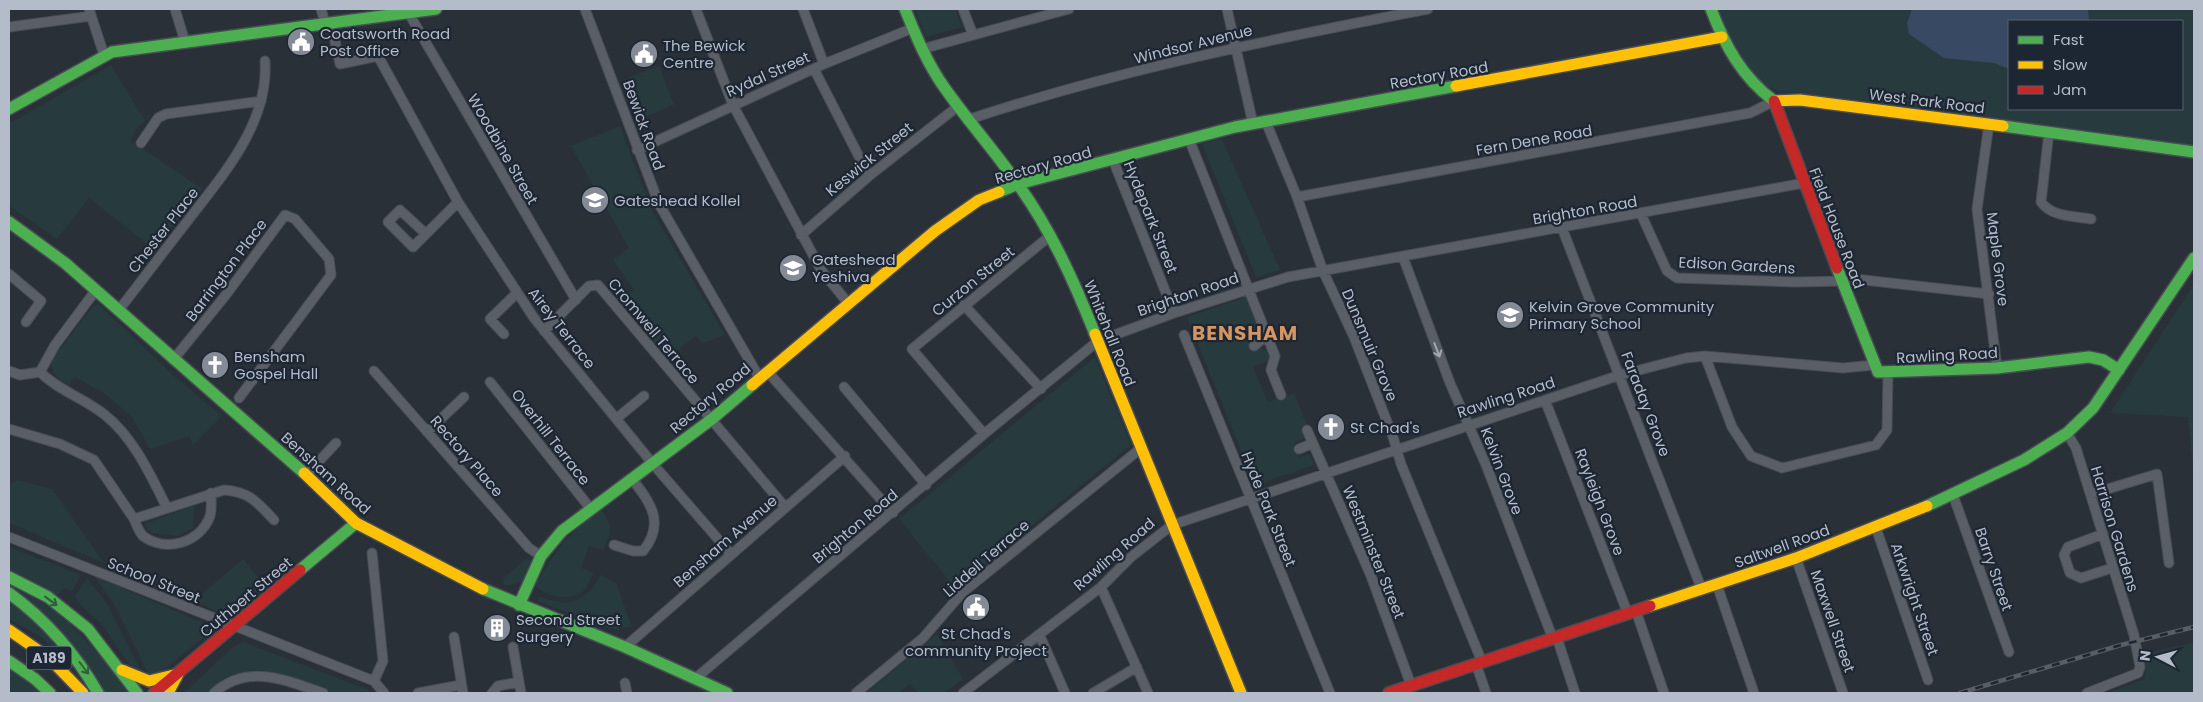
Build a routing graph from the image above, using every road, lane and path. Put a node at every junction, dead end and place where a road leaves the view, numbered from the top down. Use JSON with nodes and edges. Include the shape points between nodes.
{"nodes":[{"id":1,"x":175,"y":9,"type":"edge"},
{"id":2,"x":321,"y":9,"type":"edge"},
{"id":3,"x":436,"y":9,"type":"edge"},
{"id":4,"x":585,"y":9,"type":"edge"},
{"id":5,"x":696,"y":9,"type":"edge"},
{"id":6,"x":803,"y":9,"type":"edge"},
{"id":7,"x":906,"y":9,"type":"edge"},
{"id":8,"x":963,"y":9,"type":"edge"},
{"id":9,"x":1069,"y":9,"type":"edge"},
{"id":10,"x":1227,"y":9,"type":"edge"},
{"id":11,"x":1428,"y":9,"type":"edge"},
{"id":12,"x":1711,"y":9,"type":"edge"},
{"id":13,"x":90,"y":12,"type":"edge"},
{"id":14,"x":382,"y":12,"type":"edge"},
{"id":15,"x":408,"y":12,"type":"junction"},
{"id":16,"x":328,"y":23,"type":"junction"},
{"id":17,"x":9,"y":27,"type":"edge"},
{"id":18,"x":913,"y":28,"type":"junction"},
{"id":19,"x":973,"y":35,"type":"junction"},
{"id":20,"x":1722,"y":37,"type":"junction"},
{"id":21,"x":185,"y":42,"type":"junction"},
{"id":22,"x":1235,"y":46,"type":"junction"},
{"id":23,"x":922,"y":49,"type":"junction"},
{"id":24,"x":104,"y":56,"type":"junction"},
{"id":25,"x":265,"y":61,"type":"dead end"},
{"id":26,"x":824,"y":64,"type":"junction"},
{"id":27,"x":814,"y":69,"type":"junction"},
{"id":28,"x":261,"y":101,"type":"junction"},
{"id":29,"x":1774,"y":101,"type":"junction"},
{"id":30,"x":733,"y":105,"type":"junction"},
{"id":31,"x":957,"y":107,"type":"junction"},
{"id":32,"x":9,"y":109,"type":"edge"},
{"id":33,"x":967,"y":120,"type":"junction"},
{"id":34,"x":1266,"y":122,"type":"junction"},
{"id":35,"x":1253,"y":124,"type":"junction"},
{"id":36,"x":1989,"y":124,"type":"junction"},
{"id":37,"x":2049,"y":132,"type":"junction"},
{"id":38,"x":1189,"y":139,"type":"junction"},
{"id":39,"x":141,"y":143,"type":"dead end"},
{"id":40,"x":637,"y":150,"type":"junction"},
{"id":41,"x":2194,"y":152,"type":"edge"},
{"id":42,"x":1113,"y":160,"type":"junction"},
{"id":43,"x":869,"y":176,"type":"junction"},
{"id":44,"x":1804,"y":183,"type":"junction"},
{"id":45,"x":1018,"y":184,"type":"junction"},
{"id":46,"x":1297,"y":197,"type":"junction"},
{"id":47,"x":458,"y":202,"type":"junction"},
{"id":48,"x":1641,"y":214,"type":"junction"},
{"id":49,"x":2091,"y":218,"type":"dead end"},
{"id":50,"x":9,"y":222,"type":"edge"},
{"id":51,"x":1562,"y":228,"type":"junction"},
{"id":52,"x":426,"y":234,"type":"dead end"},
{"id":53,"x":801,"y":235,"type":"junction"},
{"id":54,"x":1051,"y":235,"type":"junction"},
{"id":55,"x":1403,"y":257,"type":"junction"},
{"id":56,"x":2194,"y":258,"type":"edge"},
{"id":57,"x":1323,"y":271,"type":"junction"},
{"id":58,"x":9,"y":274,"type":"edge"},
{"id":59,"x":1841,"y":280,"type":"junction"},
{"id":60,"x":1248,"y":288,"type":"junction"},
{"id":61,"x":96,"y":290,"type":"junction"},
{"id":62,"x":517,"y":293,"type":"junction"},
{"id":63,"x":1989,"y":294,"type":"junction"},
{"id":64,"x":576,"y":300,"type":"junction"},
{"id":65,"x":848,"y":303,"type":"junction"},
{"id":66,"x":964,"y":305,"type":"junction"},
{"id":67,"x":118,"y":311,"type":"junction"},
{"id":68,"x":1174,"y":313,"type":"junction"},
{"id":69,"x":26,"y":322,"type":"dead end"},
{"id":70,"x":544,"y":331,"type":"junction"},
{"id":71,"x":504,"y":334,"type":"dead end"},
{"id":72,"x":1267,"y":334,"type":"junction"},
{"id":73,"x":1184,"y":335,"type":"dead end"},
{"id":74,"x":1098,"y":341,"type":"junction"},
{"id":75,"x":1254,"y":346,"type":"dead end"},
{"id":76,"x":1705,"y":356,"type":"junction"},
{"id":77,"x":173,"y":360,"type":"junction"},
{"id":78,"x":1874,"y":365,"type":"junction"},
{"id":79,"x":1998,"y":368,"type":"junction"},
{"id":80,"x":2119,"y":370,"type":"junction"},
{"id":81,"x":9,"y":371,"type":"edge"},
{"id":82,"x":40,"y":372,"type":"junction"},
{"id":83,"x":374,"y":372,"type":"dead end"},
{"id":84,"x":1888,"y":373,"type":"junction"},
{"id":85,"x":763,"y":374,"type":"junction"},
{"id":86,"x":1620,"y":375,"type":"junction"},
{"id":87,"x":490,"y":382,"type":"dead end"},
{"id":88,"x":844,"y":386,"type":"dead end"},
{"id":89,"x":1041,"y":389,"type":"junction"},
{"id":90,"x":1281,"y":395,"type":"dead end"},
{"id":91,"x":644,"y":396,"type":"dead end"},
{"id":92,"x":464,"y":397,"type":"dead end"},
{"id":93,"x":239,"y":398,"type":"dead end"},
{"id":94,"x":1545,"y":400,"type":"junction"},
{"id":95,"x":617,"y":418,"type":"junction"},
{"id":96,"x":712,"y":419,"type":"junction"},
{"id":97,"x":1469,"y":425,"type":"junction"},
{"id":98,"x":9,"y":429,"type":"edge"},
{"id":99,"x":1306,"y":430,"type":"dead end"},
{"id":100,"x":427,"y":432,"type":"junction"},
{"id":101,"x":2067,"y":433,"type":"junction"},
{"id":102,"x":984,"y":434,"type":"junction"},
{"id":103,"x":336,"y":443,"type":"dead end"},
{"id":104,"x":1311,"y":444,"type":"junction"},
{"id":105,"x":1397,"y":448,"type":"junction"},
{"id":106,"x":1140,"y":449,"type":"junction"},
{"id":107,"x":1299,"y":449,"type":"dead end"},
{"id":108,"x":845,"y":456,"type":"junction"},
{"id":109,"x":653,"y":464,"type":"junction"},
{"id":110,"x":306,"y":475,"type":"junction"},
{"id":111,"x":1327,"y":475,"type":"junction"},
{"id":112,"x":632,"y":480,"type":"junction"},
{"id":113,"x":926,"y":485,"type":"junction"},
{"id":114,"x":211,"y":493,"type":"junction"},
{"id":115,"x":2091,"y":494,"type":"junction"},
{"id":116,"x":1953,"y":495,"type":"junction"},
{"id":117,"x":1251,"y":500,"type":"junction"},
{"id":118,"x":785,"y":507,"type":"junction"},
{"id":119,"x":167,"y":508,"type":"junction"},
{"id":120,"x":590,"y":508,"type":"junction"},
{"id":121,"x":893,"y":513,"type":"junction"},
{"id":122,"x":134,"y":519,"type":"junction"},
{"id":123,"x":274,"y":520,"type":"dead end"},
{"id":124,"x":356,"y":523,"type":"junction"},
{"id":125,"x":1172,"y":525,"type":"junction"},
{"id":126,"x":1876,"y":528,"type":"junction"},
{"id":127,"x":2103,"y":534,"type":"junction"},
{"id":128,"x":9,"y":538,"type":"edge"},
{"id":129,"x":614,"y":545,"type":"dead end"},
{"id":130,"x":372,"y":553,"type":"dead end"},
{"id":131,"x":731,"y":554,"type":"junction"},
{"id":132,"x":541,"y":556,"type":"junction"},
{"id":133,"x":1796,"y":558,"type":"junction"},
{"id":134,"x":2169,"y":563,"type":"dead end"},
{"id":135,"x":2112,"y":568,"type":"junction"},
{"id":136,"x":9,"y":577,"type":"edge"},
{"id":137,"x":1717,"y":585,"type":"junction"},
{"id":138,"x":1101,"y":587,"type":"junction"},
{"id":139,"x":1702,"y":590,"type":"junction"},
{"id":140,"x":9,"y":593,"type":"edge"},
{"id":141,"x":519,"y":605,"type":"junction"},
{"id":142,"x":1632,"y":613,"type":"junction"},
{"id":143,"x":236,"y":626,"type":"junction"},
{"id":144,"x":9,"y":630,"type":"edge"},
{"id":145,"x":1040,"y":636,"type":"junction"},
{"id":146,"x":454,"y":637,"type":"dead end"},
{"id":147,"x":1555,"y":638,"type":"junction"},
{"id":148,"x":9,"y":640,"type":"edge"},
{"id":149,"x":513,"y":647,"type":"dead end"},
{"id":150,"x":625,"y":647,"type":"junction"},
{"id":151,"x":2009,"y":652,"type":"dead end"},
{"id":152,"x":9,"y":661,"type":"edge"},
{"id":153,"x":1479,"y":663,"type":"junction"},
{"id":154,"x":1137,"y":667,"type":"junction"},
{"id":155,"x":120,"y":669,"type":"junction"},
{"id":156,"x":178,"y":674,"type":"junction"},
{"id":157,"x":696,"y":678,"type":"junction"},
{"id":158,"x":1928,"y":680,"type":"dead end"},
{"id":159,"x":374,"y":681,"type":"junction"},
{"id":160,"x":519,"y":682,"type":"junction"},
{"id":161,"x":625,"y":683,"type":"dead end"},
{"id":162,"x":1411,"y":685,"type":"junction"},
{"id":163,"x":462,"y":689,"type":"edge"},
{"id":164,"x":50,"y":693,"type":"edge"},
{"id":165,"x":71,"y":693,"type":"edge"},
{"id":166,"x":83,"y":693,"type":"edge"},
{"id":167,"x":98,"y":693,"type":"edge"},
{"id":168,"x":137,"y":693,"type":"edge"},
{"id":169,"x":154,"y":693,"type":"edge"},
{"id":170,"x":168,"y":693,"type":"edge"},
{"id":171,"x":214,"y":693,"type":"edge"},
{"id":172,"x":323,"y":693,"type":"edge"},
{"id":173,"x":384,"y":693,"type":"edge"},
{"id":174,"x":418,"y":693,"type":"edge"},
{"id":175,"x":492,"y":693,"type":"edge"},
{"id":176,"x":521,"y":693,"type":"edge"},
{"id":177,"x":627,"y":693,"type":"edge"},
{"id":178,"x":728,"y":693,"type":"edge"},
{"id":179,"x":856,"y":693,"type":"edge"},
{"id":180,"x":963,"y":693,"type":"edge"},
{"id":181,"x":1065,"y":693,"type":"edge"},
{"id":182,"x":1093,"y":693,"type":"edge"},
{"id":183,"x":1148,"y":693,"type":"edge"},
{"id":184,"x":1241,"y":693,"type":"edge"},
{"id":185,"x":1330,"y":693,"type":"edge"},
{"id":186,"x":1393,"y":693,"type":"edge"},
{"id":187,"x":1486,"y":693,"type":"edge"},
{"id":188,"x":1575,"y":693,"type":"edge"},
{"id":189,"x":1664,"y":693,"type":"edge"},
{"id":190,"x":1754,"y":693,"type":"edge"},
{"id":191,"x":1843,"y":693,"type":"edge"},
{"id":192,"x":2086,"y":693,"type":"edge"}],
"edges":[{"from":1,"to":21,"type":"street"},
{"from":2,"to":16,"type":"street"},
{"from":3,"to":15,"type":"main road"},
{"from":4,"to":40,"type":"street","name":"Bewick Road"},
{"from":5,"to":30,"type":"street"},
{"from":6,"to":26,"type":"street"},
{"from":7,"to":18,"type":"main road","name":"Whitehall Road"},
{"from":8,"to":19,"type":"street"},
{"from":9,"to":19,"type":"street"},
{"from":10,"to":22,"type":"street"},
{"from":11,"to":22,"type":"street","name":"Windsor Avenue"},
{"from":12,"to":20,"type":"main road"},
{"from":13,"to":17,"type":"street"},
{"from":13,"to":24,"type":"street"},
{"from":14,"to":15,"type":"main road"},
{"from":14,"to":16,"type":"main road"},
{"from":15,"to":64,"type":"street","name":"Woodbine Street"},
{"from":16,"to":21,"type":"main road"},
{"from":16,"to":47,"type":"street","name":"Airey Terrace","via":[[340,64],[378,56]]},
{"from":18,"to":23,"type":"main road","name":"Whitehall Road"},
{"from":18,"to":26,"type":"street","name":"Rydal Street"},
{"from":19,"to":23,"type":"street"},
{"from":20,"to":29,"type":"main road","via":[[1746,76]]},
{"from":20,"to":34,"type":"main road","name":"Rectory Road"},
{"from":21,"to":24,"type":"main road"},
{"from":22,"to":33,"type":"street","name":"Windsor Avenue","via":[[1011,105]]},
{"from":22,"to":35,"type":"street"},
{"from":23,"to":31,"type":"main road","name":"Whitehall Road"},
{"from":24,"to":32,"type":"main road"},
{"from":25,"to":28,"type":"street","name":"Chester Place","via":[[266,81]]},
{"from":26,"to":27,"type":"street","name":"Rydal Street"},
{"from":27,"to":30,"type":"street","name":"Rydal Street"},
{"from":27,"to":43,"type":"street"},
{"from":28,"to":39,"type":"street","via":[[166,114],[158,118]]},
{"from":28,"to":67,"type":"street","name":"Chester Place","via":[[242,146],[230,165]]},
{"from":29,"to":36,"type":"main road","name":"West Park Road","via":[[1800,100]]},
{"from":29,"to":44,"type":"main road","name":"Field House Road"},
{"from":29,"to":46,"type":"street","name":"Fern Dene Road","via":[[1750,113]]},
{"from":30,"to":40,"type":"street","name":"Rydal Street"},
{"from":30,"to":53,"type":"street"},
{"from":31,"to":33,"type":"main road","name":"Whitehall Road"},
{"from":31,"to":43,"type":"street","name":"Keswick Street"},
{"from":33,"to":45,"type":"main road","name":"Whitehall Road"},
{"from":34,"to":35,"type":"main road","name":"Rectory Road"},
{"from":34,"to":46,"type":"street","name":"Dunsmuir Grove"},
{"from":35,"to":38,"type":"main road","name":"Rectory Road"},
{"from":36,"to":37,"type":"main road","name":"West Park Road"},
{"from":36,"to":63,"type":"street","name":"Maple Grove","via":[[1977,209]]},
{"from":37,"to":41,"type":"main road","name":"West Park Road"},
{"from":37,"to":49,"type":"street","via":[[2041,202],[2055,213]]},
{"from":38,"to":42,"type":"main road","name":"Rectory Road"},
{"from":38,"to":60,"type":"street"},
{"from":40,"to":85,"type":"street","name":"Bewick Road","via":[[659,204]]},
{"from":42,"to":45,"type":"main road","name":"Rectory Road"},
{"from":42,"to":68,"type":"street","name":"Hydepark Street"},
{"from":43,"to":53,"type":"street","name":"Keswick Street"},
{"from":44,"to":48,"type":"street","name":"Brighton Road"},
{"from":44,"to":59,"type":"main road","name":"Field House Road"},
{"from":45,"to":54,"type":"main road","name":"Whitehall Road"},
{"from":45,"to":65,"type":"main road","name":"Rectory Road","via":[[963,210]]},
{"from":46,"to":57,"type":"street","name":"Dunsmuir Grove"},
{"from":47,"to":52,"type":"street"},
{"from":47,"to":62,"type":"street","name":"Airey Terrace"},
{"from":48,"to":51,"type":"street","name":"Brighton Road"},
{"from":48,"to":59,"type":"street","name":"Edison Gardens","via":[[1667,271],[1677,278],[1796,282]]},
{"from":50,"to":61,"type":"main road","name":"Bensham Road","via":[[52,252]]},
{"from":51,"to":55,"type":"street","name":"Brighton Road"},
{"from":51,"to":86,"type":"street","name":"Faraday Grove"},
{"from":53,"to":65,"type":"street","via":[[821,270]]},
{"from":54,"to":66,"type":"street","name":"Curzon Street"},
{"from":54,"to":74,"type":"main road","name":"Whitehall Road"},
{"from":55,"to":57,"type":"street","name":"Brighton Road"},
{"from":55,"to":97,"type":"street","name":"Kelvin Grove","one_way":true},
{"from":56,"to":80,"type":"main road","name":"Saltwell Road"},
{"from":57,"to":60,"type":"street","name":"Brighton Road","via":[[1288,276]]},
{"from":57,"to":105,"type":"street","name":"Dunsmuir Grove","via":[[1354,337]]},
{"from":58,"to":69,"type":"street","via":[[41,302]]},
{"from":59,"to":63,"type":"street","name":"Edison Gardens"},
{"from":59,"to":78,"type":"main road","name":"Field House Road"},
{"from":60,"to":68,"type":"street","name":"Brighton Road"},
{"from":60,"to":72,"type":"street"},
{"from":61,"to":67,"type":"main road","name":"Bensham Road"},
{"from":61,"to":82,"type":"street","via":[[55,345]]},
{"from":62,"to":70,"type":"street","name":"Airey Terrace"},
{"from":62,"to":71,"type":"street","via":[[490,319]]},
{"from":63,"to":79,"type":"street","name":"Maple Grove"},
{"from":64,"to":70,"type":"street"},
{"from":64,"to":96,"type":"street","name":"Cromwell Terrace","via":[[594,284],[602,288]]},
{"from":65,"to":85,"type":"main road","name":"Rectory Road"},
{"from":66,"to":89,"type":"street"},
{"from":66,"to":102,"type":"street","name":"Curzon Street","via":[[912,349]]},
{"from":67,"to":77,"type":"main road","name":"Bensham Road"},
{"from":68,"to":74,"type":"street","name":"Brighton Road"},
{"from":70,"to":95,"type":"street","name":"Airey Terrace"},
{"from":72,"to":75,"type":"street"},
{"from":72,"to":90,"type":"street","via":[[1275,356],[1272,370]]},
{"from":73,"to":117,"type":"street","name":"Hyde Park Street"},
{"from":74,"to":89,"type":"street","name":"Brighton Road"},
{"from":74,"to":106,"type":"main road","name":"Whitehall Road"},
{"from":76,"to":78,"type":"street","name":"Rawling Road","via":[[1843,368]]},
{"from":76,"to":84,"type":"street","via":[[1732,427],[1751,456],[1782,468],[1876,445],[1887,430]]},
{"from":76,"to":86,"type":"street","name":"Rawling Road"},
{"from":77,"to":93,"type":"street","name":"Barrington Place","via":[[285,215],[295,219],[329,259],[331,274]]},
{"from":77,"to":110,"type":"main road","name":"Bensham Road"},
{"from":78,"to":84,"type":"main road","name":"Rawling Road","via":[[1878,372]]},
{"from":79,"to":80,"type":"main road","name":"Rawling Road","via":[[2089,357],[2103,360]]},
{"from":79,"to":84,"type":"main road","name":"Rawling Road"},
{"from":80,"to":101,"type":"main road","name":"Saltwell Road","via":[[2093,408]]},
{"from":81,"to":82,"type":"street","via":[[20,376]]},
{"from":82,"to":119,"type":"street","via":[[53,385],[107,416],[146,468]]},
{"from":83,"to":100,"type":"street","name":"Rectory Place"},
{"from":85,"to":96,"type":"main road","name":"Rectory Road"},
{"from":85,"to":108,"type":"street","name":"Bewick Road"},
{"from":86,"to":94,"type":"street","name":"Rawling Road"},
{"from":86,"to":139,"type":"street","name":"Faraday Grove"},
{"from":87,"to":120,"type":"street","name":"Overhill Terrace"},
{"from":88,"to":113,"type":"street"},
{"from":89,"to":102,"type":"street","name":"Brighton Road"},
{"from":91,"to":95,"type":"street"},
{"from":92,"to":100,"type":"street"},
{"from":94,"to":97,"type":"street","name":"Rawling Road"},
{"from":94,"to":142,"type":"street","name":"Rayleigh Grove"},
{"from":95,"to":109,"type":"street","name":"Airey Terrace"},
{"from":96,"to":109,"type":"main road","name":"Rectory Road"},
{"from":96,"to":118,"type":"street","name":"Cromwell Terrace"},
{"from":97,"to":105,"type":"street","name":"Rawling Road"},
{"from":97,"to":147,"type":"street","name":"Kelvin Grove"},
{"from":98,"to":122,"type":"street","via":[[60,444],[94,460]]},
{"from":99,"to":104,"type":"street","name":"Westminster Street"},
{"from":100,"to":132,"type":"street","name":"Rectory Place","via":[[529,548]]},
{"from":101,"to":115,"type":"street","name":"Harrison Gardens","via":[[2076,448]]},
{"from":101,"to":116,"type":"main road","name":"Saltwell Road","via":[[2024,460]]},
{"from":102,"to":113,"type":"street","name":"Brighton Road"},
{"from":103,"to":110,"type":"street"},
{"from":104,"to":107,"type":"street"},
{"from":104,"to":111,"type":"street","name":"Westminster Street"},
{"from":105,"to":111,"type":"street","name":"Rawling Road"},
{"from":105,"to":153,"type":"street","name":"Dunsmuir Grove"},
{"from":106,"to":125,"type":"main road","name":"Whitehall Road"},
{"from":106,"to":179,"type":"street","name":"Liddell Terrace","via":[[962,593],[923,638]]},
{"from":108,"to":118,"type":"street","name":"Bensham Avenue"},
{"from":108,"to":121,"type":"street","name":"Bewick Road"},
{"from":109,"to":112,"type":"main road","name":"Rectory Road"},
{"from":109,"to":131,"type":"street","name":"Airey Terrace"},
{"from":110,"to":124,"type":"main road","name":"Bensham Road"},
{"from":111,"to":117,"type":"street","name":"Rawling Road"},
{"from":111,"to":162,"type":"street","name":"Westminster Street","via":[[1371,576]]},
{"from":112,"to":120,"type":"main road","name":"Rectory Road"},
{"from":112,"to":129,"type":"street","via":[[650,502],[653,532],[643,551]]},
{"from":113,"to":121,"type":"street","name":"Brighton Road"},
{"from":114,"to":119,"type":"street"},
{"from":114,"to":122,"type":"street","via":[[211,515],[201,534],[182,543],[161,545],[142,535]]},
{"from":114,"to":123,"type":"street","via":[[240,491],[255,500]]},
{"from":115,"to":127,"type":"street","name":"Harrison Gardens"},
{"from":115,"to":134,"type":"street","via":[[2157,474]]},
{"from":116,"to":126,"type":"main road","name":"Saltwell Road"},
{"from":116,"to":151,"type":"street","name":"Barry Street"},
{"from":117,"to":125,"type":"street","name":"Rawling Road"},
{"from":117,"to":185,"type":"street","name":"Hyde Park Street"},
{"from":118,"to":131,"type":"street","name":"Bensham Avenue"},
{"from":119,"to":122,"type":"street"},
{"from":120,"to":132,"type":"main road","name":"Rectory Road","via":[[562,531]]},
{"from":121,"to":157,"type":"street","name":"Brighton Road"},
{"from":124,"to":141,"type":"main road","name":"Bensham Road","via":[[462,580]]},
{"from":124,"to":143,"type":"main road","name":"Cuthbert Street"},
{"from":125,"to":138,"type":"street","name":"Rawling Road","via":[[1131,557]]},
{"from":125,"to":184,"type":"main road","name":"Whitehall Road"},
{"from":126,"to":133,"type":"main road","name":"Saltwell Road"},
{"from":126,"to":158,"type":"street","name":"Arkwright Street"},
{"from":127,"to":135,"type":"street","name":"Harrison Gardens"},
{"from":127,"to":135,"type":"street","via":[[2068,547],[2064,555],[2070,573],[2081,578]]},
{"from":128,"to":143,"type":"street","name":"School Street"},
{"from":130,"to":159,"type":"street","via":[[383,662]]},
{"from":131,"to":150,"type":"street","name":"Bensham Avenue"},
{"from":132,"to":141,"type":"main road","name":"Rectory Road"},
{"from":133,"to":137,"type":"main road","name":"Saltwell Road"},
{"from":133,"to":191,"type":"street","name":"Maxwell Street"},
{"from":135,"to":192,"type":"street","name":"Harrison Gardens","via":[[2134,635],[2140,661],[2138,673]]},
{"from":136,"to":155,"type":"main road","one_way":true,"via":[[48,598],[88,629]]},
{"from":137,"to":139,"type":"main road","name":"Saltwell Road"},
{"from":137,"to":190,"type":"street"},
{"from":138,"to":145,"type":"street","name":"Rawling Road"},
{"from":138,"to":154,"type":"street"},
{"from":139,"to":142,"type":"main road","name":"Saltwell Road"},
{"from":140,"to":167,"type":"main road","one_way":true,"via":[[61,639]]},
{"from":141,"to":150,"type":"main road","name":"Bensham Road"},
{"from":142,"to":147,"type":"main road","name":"Saltwell Road"},
{"from":142,"to":189,"type":"street","name":"Rayleigh Grove"},
{"from":143,"to":156,"type":"main road","name":"Cuthbert Street"},
{"from":143,"to":159,"type":"street","name":"School Street"},
{"from":144,"to":166,"type":"main road","number":"A189","via":[[64,671]]},
{"from":145,"to":180,"type":"street","name":"Rawling Road"},
{"from":145,"to":181,"type":"street"},
{"from":146,"to":163,"type":"street"},
{"from":147,"to":153,"type":"main road","name":"Saltwell Road"},
{"from":147,"to":188,"type":"street","name":"Kelvin Grove"},
{"from":148,"to":165,"type":"main road","number":"A189","via":[[41,663]]},
{"from":149,"to":160,"type":"street"},
{"from":150,"to":157,"type":"main road","name":"Bensham Road"},
{"from":152,"to":164,"type":"main road"},
{"from":153,"to":162,"type":"main road","name":"Saltwell Road"},
{"from":153,"to":187,"type":"street","name":"Dunsmuir Grove"},
{"from":154,"to":182,"type":"street"},
{"from":154,"to":183,"type":"street"},
{"from":155,"to":156,"type":"main road","via":[[148,682]]},
{"from":155,"to":168,"type":"main road"},
{"from":156,"to":169,"type":"main road","name":"Cuthbert Street"},
{"from":156,"to":170,"type":"main road"},
{"from":157,"to":178,"type":"main road","name":"Bensham Road"},
{"from":159,"to":173,"type":"street"},
{"from":160,"to":175,"type":"street","via":[[498,686]]},
{"from":160,"to":176,"type":"street"},
{"from":161,"to":177,"type":"street"},
{"from":162,"to":186,"type":"main road","name":"Saltwell Road"},
{"from":163,"to":174,"type":"street"},
{"from":171,"to":172,"type":"street","via":[[235,678],[250,676],[280,678]]}]}
